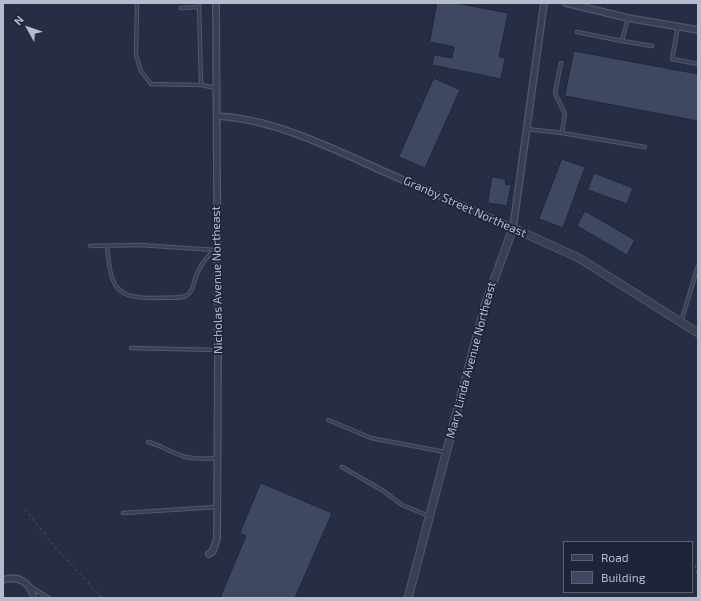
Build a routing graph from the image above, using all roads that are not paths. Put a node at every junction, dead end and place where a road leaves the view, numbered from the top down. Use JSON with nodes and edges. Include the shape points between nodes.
{"nodes":[{"id":1,"x":137,"y":3,"type":"edge"},
{"id":2,"x":199,"y":3,"type":"edge"},
{"id":3,"x":216,"y":3,"type":"edge"},
{"id":4,"x":544,"y":3,"type":"edge"},
{"id":5,"x":566,"y":3,"type":"edge"},
{"id":6,"x":199,"y":7,"type":"junction"},
{"id":7,"x":181,"y":8,"type":"dead end"},
{"id":8,"x":628,"y":18,"type":"junction"},
{"id":9,"x":678,"y":26,"type":"junction"},
{"id":10,"x":698,"y":30,"type":"edge"},
{"id":11,"x":577,"y":32,"type":"dead end"},
{"id":12,"x":622,"y":41,"type":"junction"},
{"id":13,"x":652,"y":46,"type":"dead end"},
{"id":14,"x":561,"y":63,"type":"dead end"},
{"id":15,"x":698,"y":64,"type":"edge"},
{"id":16,"x":201,"y":85,"type":"junction"},
{"id":17,"x":217,"y":88,"type":"junction"},
{"id":18,"x":218,"y":116,"type":"junction"},
{"id":19,"x":526,"y":129,"type":"junction"},
{"id":20,"x":562,"y":133,"type":"junction"},
{"id":21,"x":645,"y":147,"type":"dead end"},
{"id":22,"x":514,"y":228,"type":"junction"},
{"id":23,"x":90,"y":246,"type":"dead end"},
{"id":24,"x":107,"y":246,"type":"junction"},
{"id":25,"x":217,"y":250,"type":"junction"},
{"id":26,"x":698,"y":266,"type":"edge"},
{"id":27,"x":681,"y":322,"type":"junction"},
{"id":28,"x":698,"y":333,"type":"edge"},
{"id":29,"x":131,"y":348,"type":"dead end"},
{"id":30,"x":218,"y":350,"type":"junction"},
{"id":31,"x":328,"y":420,"type":"dead end"},
{"id":32,"x":148,"y":442,"type":"dead end"},
{"id":33,"x":446,"y":452,"type":"junction"},
{"id":34,"x":218,"y":458,"type":"junction"},
{"id":35,"x":342,"y":467,"type":"dead end"},
{"id":36,"x":217,"y":507,"type":"junction"},
{"id":37,"x":123,"y":513,"type":"dead end"},
{"id":38,"x":430,"y":516,"type":"junction"},
{"id":39,"x":209,"y":554,"type":"dead end"},
{"id":40,"x":3,"y":580,"type":"edge"},
{"id":41,"x":28,"y":585,"type":"junction"},
{"id":42,"x":34,"y":598,"type":"edge"},
{"id":43,"x":49,"y":598,"type":"edge"},
{"id":44,"x":408,"y":598,"type":"edge"}],
"edges":[{"from":1,"to":16,"type":"lane","via":[[136,55],[141,71],[151,84]]},
{"from":2,"to":6,"type":"lane"},
{"from":3,"to":17,"type":"street","name":"Nicholas Avenue Northeast"},
{"from":4,"to":19,"type":"street","name":"Mary Linda Avenue Northeast"},
{"from":5,"to":8,"type":"street"},
{"from":6,"to":7,"type":"lane"},
{"from":6,"to":16,"type":"lane"},
{"from":8,"to":9,"type":"street"},
{"from":8,"to":12,"type":"lane"},
{"from":9,"to":10,"type":"street"},
{"from":9,"to":15,"type":"lane","via":[[672,59]]},
{"from":11,"to":12,"type":"lane"},
{"from":12,"to":13,"type":"lane"},
{"from":14,"to":20,"type":"lane","via":[[555,93],[565,114]]},
{"from":16,"to":17,"type":"lane"},
{"from":17,"to":18,"type":"street","name":"Nicholas Avenue Northeast"},
{"from":18,"to":22,"type":"street","name":"Granby Street Northeast","via":[[267,125],[323,144]]},
{"from":18,"to":25,"type":"street","name":"Nicholas Avenue Northeast"},
{"from":19,"to":20,"type":"lane"},
{"from":19,"to":22,"type":"street","name":"Mary Linda Avenue Northeast"},
{"from":20,"to":21,"type":"lane"},
{"from":22,"to":27,"type":"street","name":"Granby Street Northeast","via":[[579,258]]},
{"from":22,"to":33,"type":"street","name":"Mary Linda Avenue Northeast","via":[[485,305]]},
{"from":23,"to":24,"type":"lane"},
{"from":24,"to":25,"type":"lane","via":[[140,245]]},
{"from":24,"to":25,"type":"lane","via":[[112,277],[117,288],[130,296],[147,298],[186,296],[192,290],[198,271],[209,255]]},
{"from":25,"to":30,"type":"street","name":"Nicholas Avenue Northeast"},
{"from":26,"to":27,"type":"lane"},
{"from":27,"to":28,"type":"street","name":"Granby Street Northeast"},
{"from":29,"to":30,"type":"lane"},
{"from":30,"to":34,"type":"street","name":"Nicholas Avenue Northeast"},
{"from":31,"to":33,"type":"lane","via":[[371,438]]},
{"from":32,"to":34,"type":"lane","via":[[185,457]]},
{"from":33,"to":38,"type":"street","name":"Mary Linda Avenue Northeast"},
{"from":34,"to":36,"type":"street","name":"Nicholas Avenue Northeast"},
{"from":35,"to":38,"type":"lane","via":[[402,505]]},
{"from":36,"to":37,"type":"lane"},
{"from":36,"to":39,"type":"street","name":"Nicholas Avenue Northeast","via":[[216,545]]},
{"from":38,"to":44,"type":"street","name":"Mary Linda Avenue Northeast"},
{"from":40,"to":41,"type":"street","via":[[16,578]]},
{"from":41,"to":42,"type":"street"},
{"from":41,"to":43,"type":"lane"}]}
